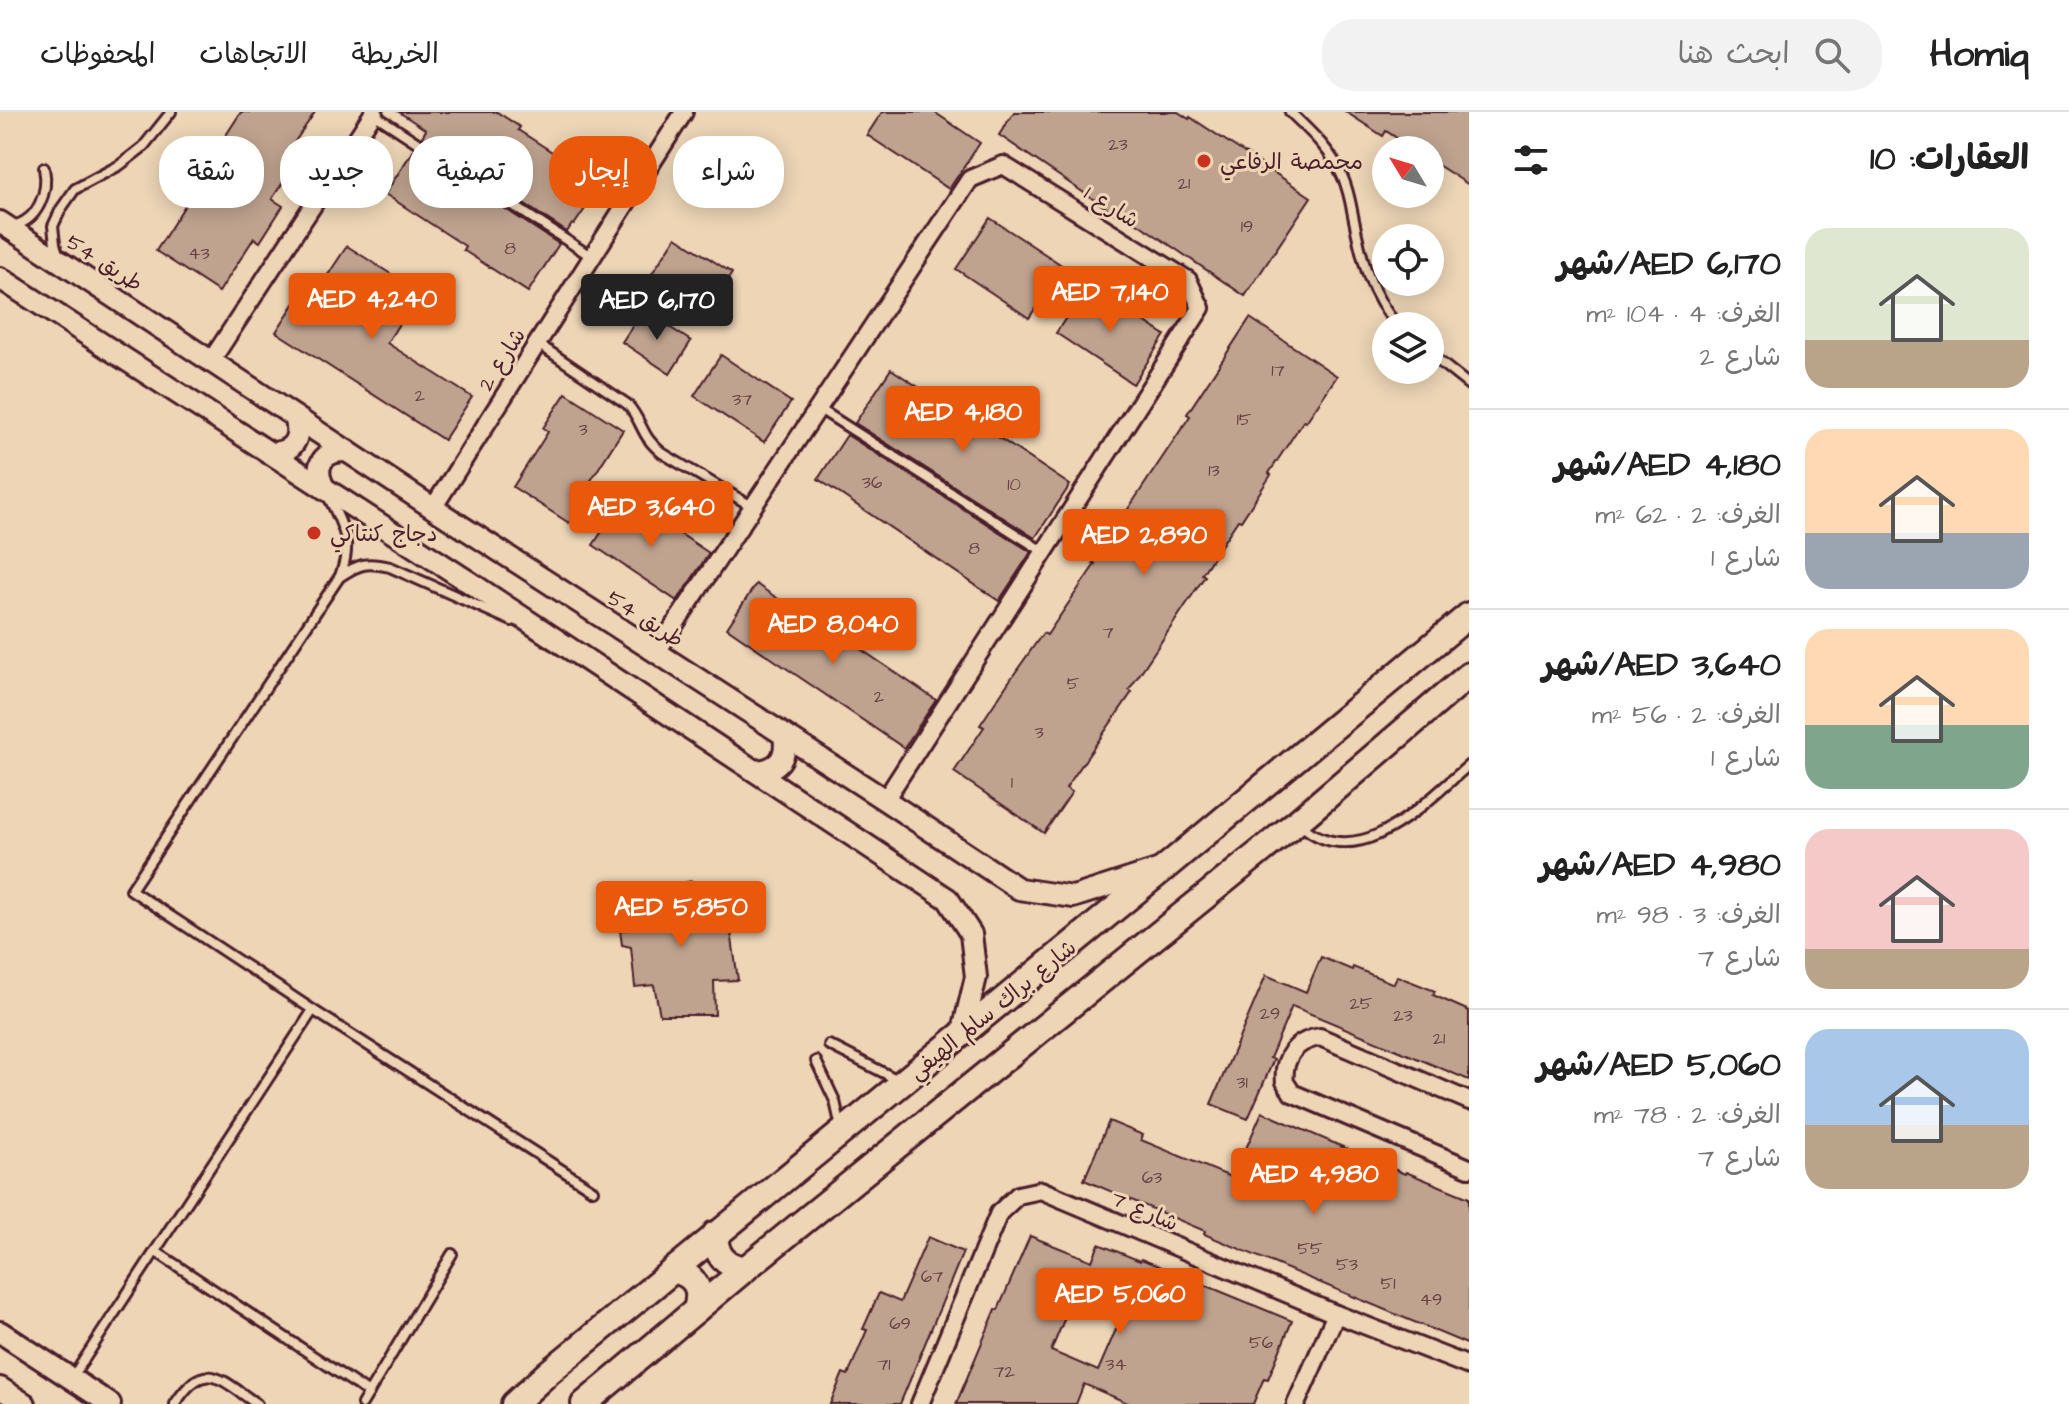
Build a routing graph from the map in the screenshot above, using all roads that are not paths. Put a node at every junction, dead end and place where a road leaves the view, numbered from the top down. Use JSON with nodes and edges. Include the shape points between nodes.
{"nodes":[{"id":1,"x":171,"y":112,"type":"edge"},
{"id":2,"x":684,"y":112,"type":"edge"},
{"id":3,"x":1290,"y":112,"type":"edge"},
{"id":4,"x":372,"y":113,"type":"edge"},
{"id":5,"x":44,"y":168,"type":"dead end"},
{"id":6,"x":4,"y":225,"type":"edge"},
{"id":7,"x":592,"y":257,"type":"junction"},
{"id":8,"x":60,"y":261,"type":"junction"},
{"id":9,"x":0,"y":278,"type":"edge"},
{"id":10,"x":1387,"y":312,"type":"edge"},
{"id":11,"x":537,"y":343,"type":"junction"},
{"id":12,"x":211,"y":361,"type":"junction"},
{"id":13,"x":1444,"y":365,"type":"edge"},
{"id":14,"x":1469,"y":385,"type":"edge"},
{"id":15,"x":818,"y":408,"type":"junction"},
{"id":16,"x":295,"y":417,"type":"junction"},
{"id":17,"x":347,"y":451,"type":"junction"},
{"id":18,"x":269,"y":453,"type":"junction"},
{"id":19,"x":324,"y":488,"type":"junction"},
{"id":20,"x":753,"y":507,"type":"junction"},
{"id":21,"x":433,"y":508,"type":"junction"},
{"id":22,"x":1044,"y":552,"type":"junction"},
{"id":23,"x":340,"y":576,"type":"junction"},
{"id":24,"x":1469,"y":615,"type":"edge"},
{"id":25,"x":563,"y":644,"type":"junction"},
{"id":26,"x":656,"y":653,"type":"junction"},
{"id":27,"x":1469,"y":675,"type":"edge"},
{"id":28,"x":784,"y":735,"type":"junction"},
{"id":29,"x":1469,"y":765,"type":"edge"},
{"id":30,"x":755,"y":771,"type":"junction"},
{"id":31,"x":885,"y":800,"type":"junction"},
{"id":32,"x":1297,"y":822,"type":"junction"},
{"id":33,"x":1167,"y":866,"type":"junction"},
{"id":34,"x":313,"y":1010,"type":"junction"},
{"id":35,"x":962,"y":1035,"type":"junction"},
{"id":36,"x":829,"y":1045,"type":"dead end"},
{"id":37,"x":816,"y":1061,"type":"dead end"},
{"id":38,"x":902,"y":1082,"type":"junction"},
{"id":39,"x":1469,"y":1101,"type":"edge"},
{"id":40,"x":842,"y":1131,"type":"junction"},
{"id":41,"x":1469,"y":1168,"type":"edge"},
{"id":42,"x":593,"y":1190,"type":"dead end"},
{"id":43,"x":715,"y":1234,"type":"junction"},
{"id":44,"x":155,"y":1251,"type":"junction"},
{"id":45,"x":452,"y":1254,"type":"dead end"},
{"id":46,"x":745,"y":1269,"type":"junction"},
{"id":47,"x":675,"y":1270,"type":"junction"},
{"id":48,"x":696,"y":1310,"type":"junction"},
{"id":49,"x":1336,"y":1314,"type":"junction"},
{"id":50,"x":0,"y":1332,"type":"edge"},
{"id":51,"x":1469,"y":1366,"type":"edge"},
{"id":52,"x":72,"y":1379,"type":"junction"},
{"id":53,"x":0,"y":1388,"type":"edge"},
{"id":54,"x":369,"y":1393,"type":"junction"},
{"id":55,"x":25,"y":1404,"type":"edge"},
{"id":56,"x":110,"y":1404,"type":"edge"},
{"id":57,"x":175,"y":1404,"type":"edge"},
{"id":58,"x":257,"y":1404,"type":"edge"},
{"id":59,"x":362,"y":1404,"type":"edge"},
{"id":60,"x":514,"y":1404,"type":"edge"},
{"id":61,"x":584,"y":1404,"type":"edge"},
{"id":62,"x":920,"y":1404,"type":"edge"},
{"id":63,"x":1296,"y":1404,"type":"edge"}],
"edges":[{"from":1,"to":8,"type":"lane","via":[[143,147],[75,189],[53,226]]},
{"from":2,"to":7,"type":"street","name":"شارع 2"},
{"from":3,"to":10,"type":"lane","via":[[1315,135],[1344,180],[1368,279]]},
{"from":4,"to":7,"type":"lane"},
{"from":4,"to":12,"type":"street"},
{"from":5,"to":6,"type":"lane","via":[[47,179],[35,213],[24,224]]},
{"from":6,"to":8,"type":"street","name":"طريق 54"},
{"from":7,"to":11,"type":"street","name":"شارع 2"},
{"from":8,"to":12,"type":"street","name":"طريق 54"},
{"from":9,"to":18,"type":"street"},
{"from":11,"to":20,"type":"lane","via":[[627,404],[662,453]]},
{"from":11,"to":21,"type":"street","name":"شارع 2"},
{"from":12,"to":16,"type":"street","name":"طريق 54"},
{"from":13,"to":14,"type":"lane"},
{"from":15,"to":20,"type":"street","name":"شارع 1"},
{"from":15,"to":22,"type":"lane"},
{"from":15,"to":22,"type":"street","name":"شارع 1","via":[[970,179],[1003,165],[1188,280],[1201,308]]},
{"from":16,"to":17,"type":"street","name":"طريق 54"},
{"from":16,"to":18,"type":"street","via":[[297,439],[281,453]]},
{"from":17,"to":19,"type":"street","via":[[325,456],[318,478]]},
{"from":17,"to":21,"type":"street","name":"طريق 54"},
{"from":18,"to":19,"type":"street"},
{"from":19,"to":23,"type":"lane","via":[[347,546]]},
{"from":19,"to":25,"type":"street"},
{"from":20,"to":26,"type":"street","name":"شارع 1"},
{"from":21,"to":26,"type":"street","name":"طريق 54"},
{"from":22,"to":31,"type":"street","name":"شارع 1"},
{"from":23,"to":25,"type":"lane","via":[[358,565],[390,567]]},
{"from":23,"to":34,"type":"lane","via":[[131,890]]},
{"from":24,"to":33,"type":"main road","name":"شارع براك سالم الهيفي"},
{"from":25,"to":30,"type":"street"},
{"from":26,"to":28,"type":"street","name":"طريق 54"},
{"from":27,"to":32,"type":"main road"},
{"from":28,"to":30,"type":"street","via":[[786,746],[776,766]]},
{"from":28,"to":31,"type":"street","name":"طريق 54"},
{"from":29,"to":32,"type":"lane","via":[[1395,827],[1367,839],[1330,842]]},
{"from":30,"to":35,"type":"street","via":[[948,899],[971,934],[976,977]]},
{"from":31,"to":33,"type":"street","name":"طريق 54","via":[[1019,889],[1073,897]]},
{"from":32,"to":46,"type":"main road"},
{"from":33,"to":35,"type":"main road","name":"شارع براك سالم الهيفي"},
{"from":34,"to":42,"type":"lane"},
{"from":34,"to":44,"type":"lane"},
{"from":35,"to":38,"type":"main road","name":"شارع براك سالم الهيفي"},
{"from":36,"to":38,"type":"lane"},
{"from":37,"to":40,"type":"lane"},
{"from":38,"to":40,"type":"main road","name":"شارع براك سالم الهيفي"},
{"from":39,"to":41,"type":"street","via":[[1320,1037],[1296,1046],[1284,1073],[1292,1093]]},
{"from":40,"to":43,"type":"main road","name":"شارع براك سالم الهيفي"},
{"from":43,"to":46,"type":"main road","via":[[722,1259]]},
{"from":43,"to":47,"type":"main road","name":"شارع براك سالم الهيفي"},
{"from":44,"to":52,"type":"lane"},
{"from":44,"to":54,"type":"lane"},
{"from":45,"to":54,"type":"lane"},
{"from":46,"to":48,"type":"main road"},
{"from":47,"to":48,"type":"main road","via":[[696,1284]]},
{"from":47,"to":60,"type":"main road","name":"شارع براك سالم الهيفي"},
{"from":48,"to":61,"type":"main road"},
{"from":49,"to":51,"type":"street","name":"شارع 7"},
{"from":49,"to":62,"type":"street","name":"شارع 7","via":[[1041,1190],[1018,1195],[999,1213]]},
{"from":49,"to":63,"type":"street"},
{"from":50,"to":52,"type":"street"},
{"from":52,"to":56,"type":"street"},
{"from":53,"to":55,"type":"street"},
{"from":54,"to":59,"type":"lane"},
{"from":57,"to":58,"type":"lane","via":[[193,1380],[206,1376],[220,1379]]}]}
